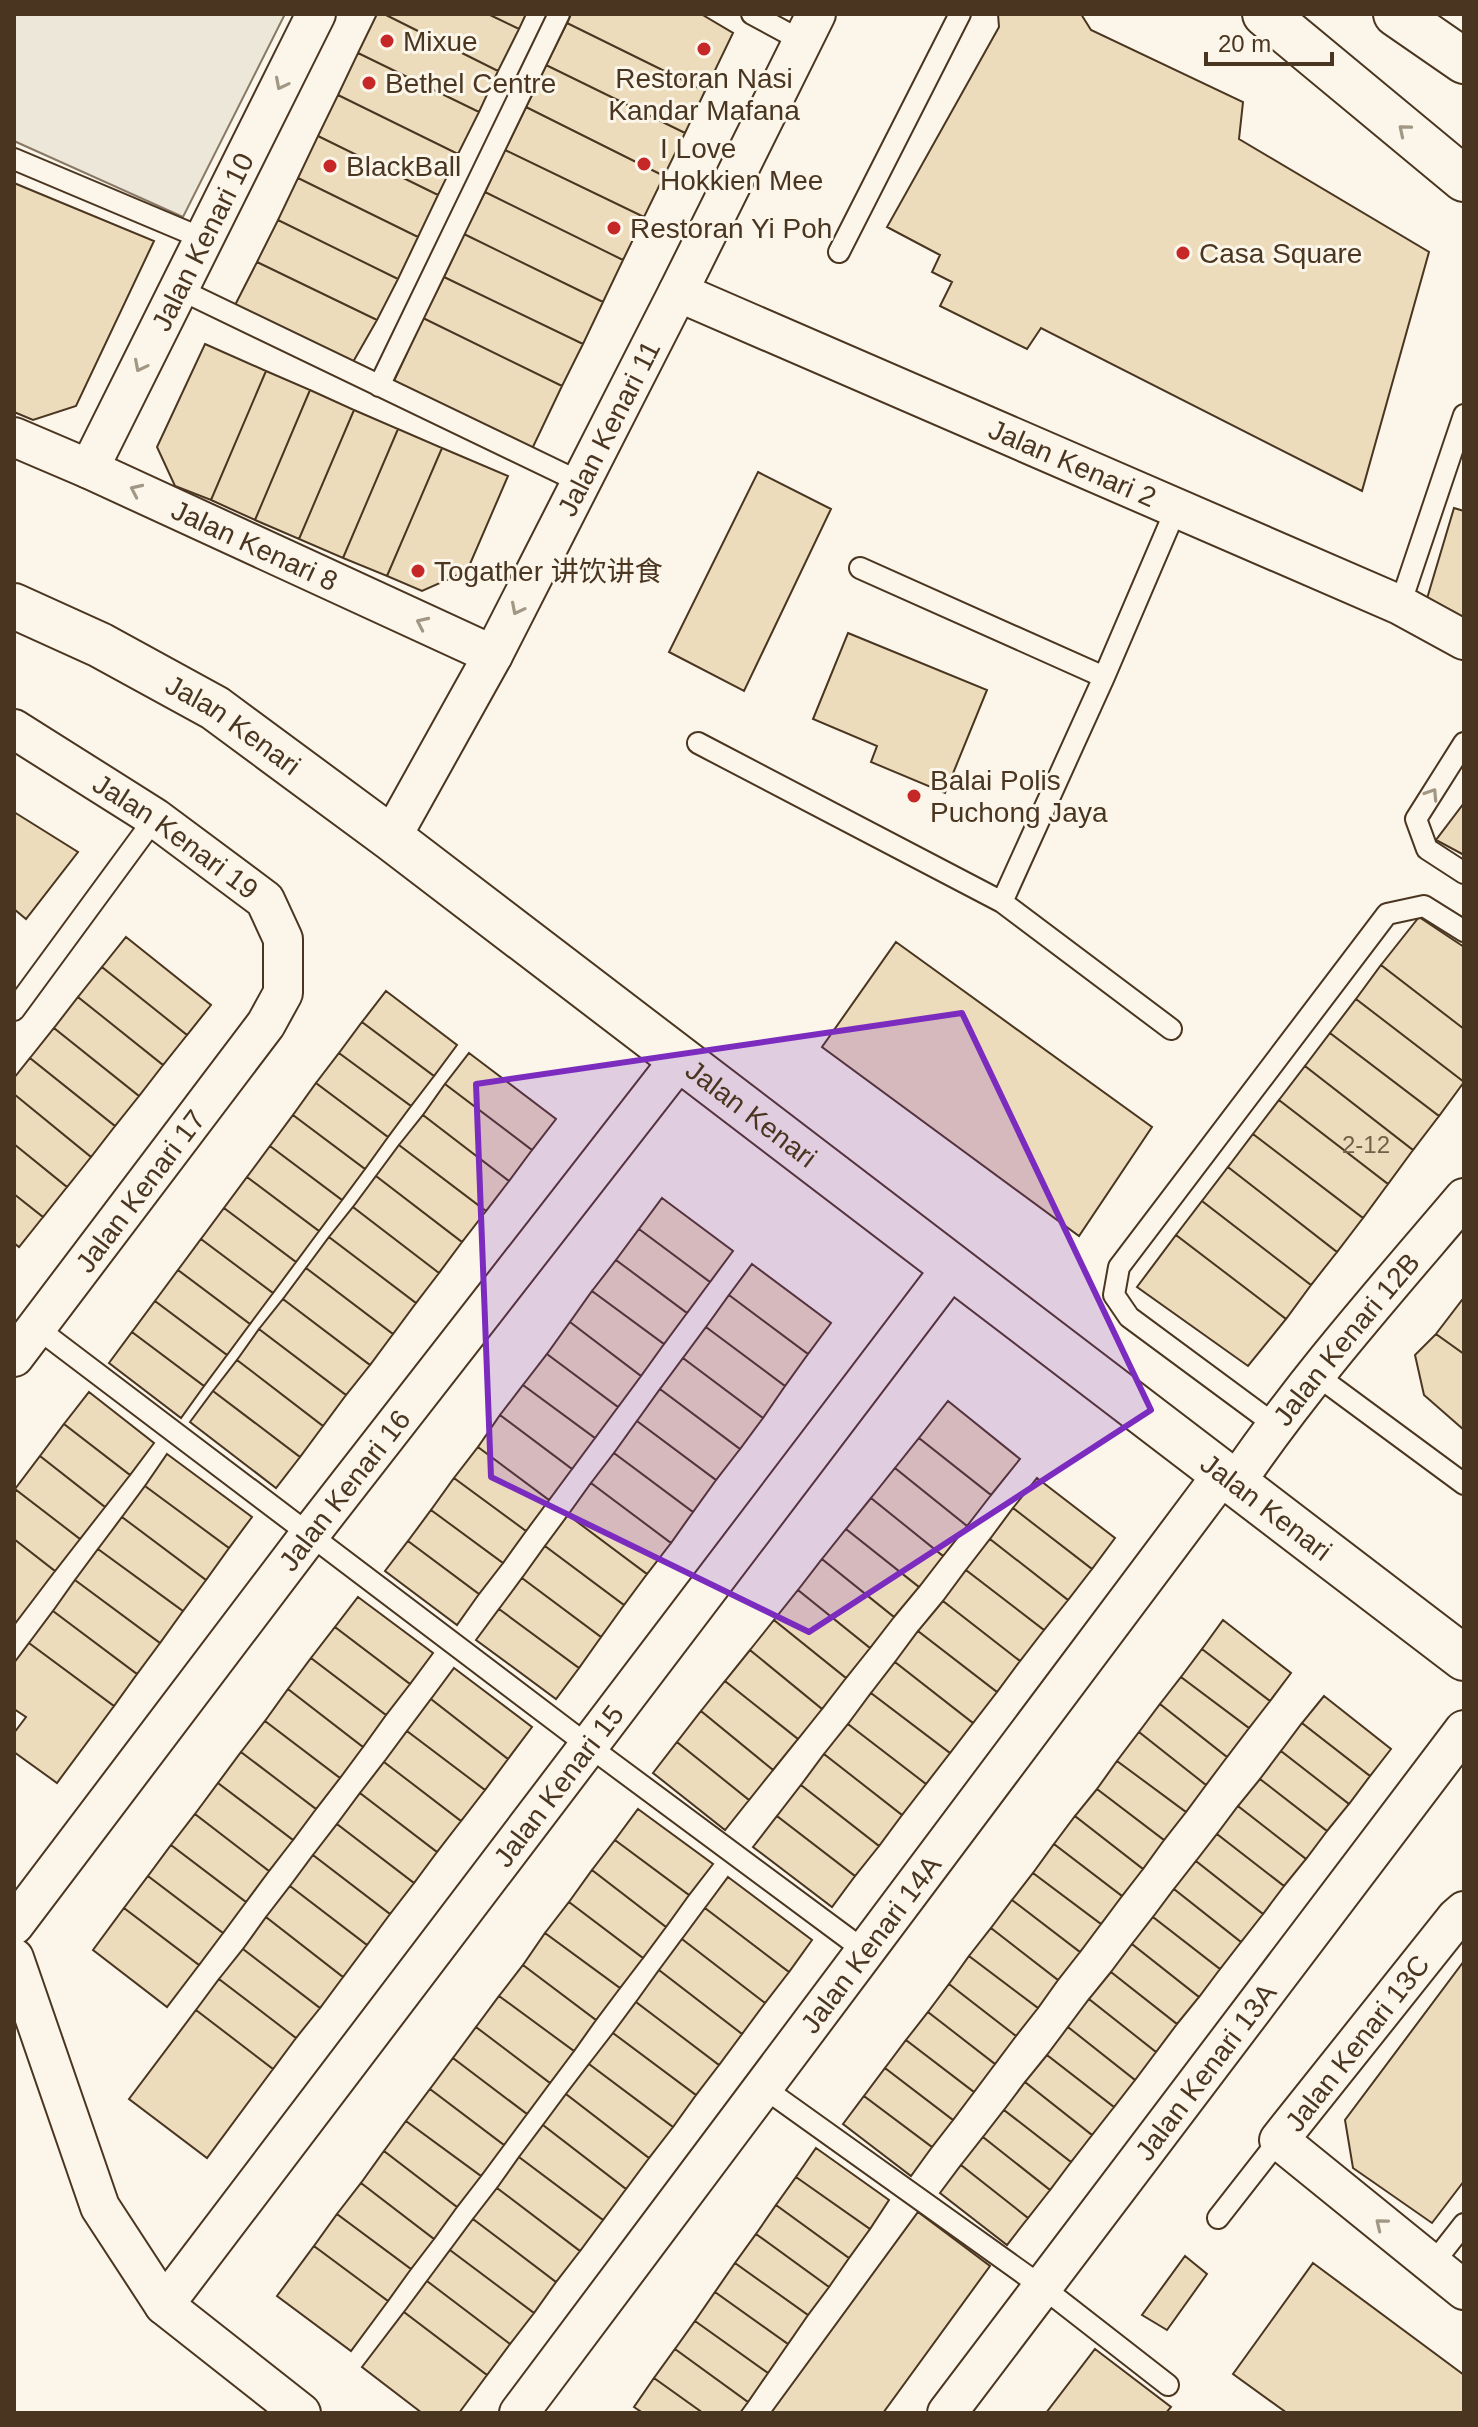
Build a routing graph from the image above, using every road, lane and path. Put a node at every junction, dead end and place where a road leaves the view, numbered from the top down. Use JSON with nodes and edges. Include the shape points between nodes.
{"nodes":[{"id":1,"x":316,"y":14,"type":"edge"},
{"id":2,"x":559,"y":14,"type":"edge"},
{"id":3,"x":752,"y":14,"type":"edge"},
{"id":4,"x":960,"y":14,"type":"edge"},
{"id":5,"x":1265,"y":14,"type":"edge"},
{"id":6,"x":1396,"y":14,"type":"edge"},
{"id":7,"x":809,"y":28,"type":"edge"},
{"id":8,"x":1464,"y":61,"type":"edge"},
{"id":9,"x":14,"y":159,"type":"edge"},
{"id":10,"x":1464,"y":179,"type":"edge"},
{"id":11,"x":204,"y":239,"type":"junction"},
{"id":12,"x":839,"y":252,"type":"dead end"},
{"id":13,"x":179,"y":289,"type":"junction"},
{"id":14,"x":678,"y":292,"type":"junction"},
{"id":15,"x":379,"y":386,"type":"junction"},
{"id":16,"x":1464,"y":415,"type":"edge"},
{"id":17,"x":14,"y":437,"type":"edge"},
{"id":18,"x":89,"y":469,"type":"junction"},
{"id":19,"x":582,"y":483,"type":"junction"},
{"id":20,"x":1176,"y":509,"type":"junction"},
{"id":21,"x":860,"y":568,"type":"dead end"},
{"id":22,"x":1400,"y":605,"type":"junction"},
{"id":23,"x":14,"y":606,"type":"edge"},
{"id":24,"x":1464,"y":640,"type":"edge"},
{"id":25,"x":493,"y":655,"type":"junction"},
{"id":26,"x":1104,"y":677,"type":"junction"},
{"id":27,"x":14,"y":729,"type":"edge"},
{"id":28,"x":698,"y":743,"type":"dead end"},
{"id":29,"x":1464,"y":743,"type":"edge"},
{"id":30,"x":155,"y":818,"type":"junction"},
{"id":31,"x":391,"y":838,"type":"junction"},
{"id":32,"x":1464,"y":873,"type":"edge"},
{"id":33,"x":1002,"y":902,"type":"junction"},
{"id":34,"x":1464,"y":931,"type":"edge"},
{"id":35,"x":14,"y":1010,"type":"edge"},
{"id":36,"x":266,"y":1024,"type":"joint"},
{"id":37,"x":1171,"y":1029,"type":"dead end"},
{"id":38,"x":680,"y":1059,"type":"junction"},
{"id":39,"x":1464,"y":1198,"type":"edge"},
{"id":40,"x":953,"y":1266,"type":"junction"},
{"id":41,"x":26,"y":1343,"type":"edge"},
{"id":42,"x":1315,"y":1374,"type":"junction"},
{"id":43,"x":1275,"y":1425,"type":"junction"},
{"id":44,"x":1228,"y":1480,"type":"junction"},
{"id":45,"x":1464,"y":1484,"type":"edge"},
{"id":46,"x":310,"y":1534,"type":"junction"},
{"id":47,"x":1464,"y":1658,"type":"edge"},
{"id":48,"x":1464,"y":1730,"type":"edge"},
{"id":49,"x":590,"y":1747,"type":"junction"},
{"id":50,"x":1464,"y":1911,"type":"edge"},
{"id":51,"x":14,"y":1925,"type":"edge"},
{"id":52,"x":865,"y":1951,"type":"junction"},
{"id":53,"x":14,"y":1958,"type":"edge"},
{"id":54,"x":764,"y":2088,"type":"junction"},
{"id":55,"x":1279,"y":2140,"type":"junction"},
{"id":56,"x":1218,"y":2218,"type":"dead end"},
{"id":57,"x":1464,"y":2224,"type":"edge"},
{"id":58,"x":1431,"y":2266,"type":"junction"},
{"id":59,"x":1041,"y":2286,"type":"junction"},
{"id":60,"x":1464,"y":2290,"type":"edge"},
{"id":61,"x":164,"y":2305,"type":"junction"},
{"id":62,"x":1168,"y":2385,"type":"dead end"},
{"id":63,"x":301,"y":2413,"type":"edge"},
{"id":64,"x":519,"y":2413,"type":"edge"},
{"id":65,"x":947,"y":2413,"type":"edge"}],
"edges":[{"from":1,"to":11,"type":"street","name":"Jalan Kenari 10","one_way":true},
{"from":2,"to":15,"type":"lane"},
{"from":3,"to":7,"type":"lane"},
{"from":4,"to":12,"type":"lane"},
{"from":10,"to":5,"type":"main road","one_way":true},
{"from":6,"to":8,"type":"main road"},
{"from":7,"to":14,"type":"street","name":"Jalan Kenari 11"},
{"from":9,"to":11,"type":"lane"},
{"from":11,"to":13,"type":"street","name":"Jalan Kenari 10"},
{"from":13,"to":15,"type":"lane"},
{"from":13,"to":18,"type":"street","name":"Jalan Kenari 10","one_way":true},
{"from":14,"to":19,"type":"street","name":"Jalan Kenari 11"},
{"from":14,"to":20,"type":"street","name":"Jalan Kenari 2"},
{"from":15,"to":19,"type":"lane"},
{"from":16,"to":22,"type":"lane"},
{"from":17,"to":18,"type":"street","name":"Jalan Kenari 8"},
{"from":25,"to":18,"type":"street","name":"Jalan Kenari 8","one_way":true},
{"from":19,"to":25,"type":"street","name":"Jalan Kenari 11","one_way":true},
{"from":20,"to":22,"type":"street","name":"Jalan Kenari 2"},
{"from":20,"to":26,"type":"lane"},
{"from":21,"to":26,"type":"lane"},
{"from":22,"to":24,"type":"street","name":"Jalan Kenari 2"},
{"from":23,"to":31,"type":"main road","name":"Jalan Kenari","via":[[100,645],[215,708]]},
{"from":25,"to":31,"type":"street","name":"Jalan Kenari 11"},
{"from":26,"to":33,"type":"lane"},
{"from":27,"to":30,"type":"street","name":"Jalan Kenari 19"},
{"from":28,"to":33,"type":"lane"},
{"from":32,"to":29,"type":"lane","one_way":true,"via":[[1427,849],[1416,819]]},
{"from":30,"to":35,"type":"lane"},
{"from":30,"to":36,"type":"street","name":"Jalan Kenari 19","via":[[265,900],[283,939],[283,993]]},
{"from":31,"to":38,"type":"main road","name":"Jalan Kenari"},
{"from":33,"to":37,"type":"lane"},
{"from":34,"to":43,"type":"lane","via":[[1424,906],[1387,914],[1119,1267],[1114,1295],[1129,1317]]},
{"from":36,"to":41,"type":"street","name":"Jalan Kenari 17"},
{"from":38,"to":40,"type":"main road","name":"Jalan Kenari"},
{"from":38,"to":46,"type":"street","name":"Jalan Kenari 16"},
{"from":39,"to":42,"type":"street","name":"Jalan Kenari 12B"},
{"from":40,"to":44,"type":"main road","name":"Jalan Kenari"},
{"from":40,"to":49,"type":"street","name":"Jalan Kenari 15"},
{"from":41,"to":46,"type":"lane"},
{"from":42,"to":43,"type":"street","name":"Jalan Kenari 12B"},
{"from":42,"to":45,"type":"lane"},
{"from":43,"to":44,"type":"street","name":"Jalan Kenari 12B"},
{"from":44,"to":47,"type":"main road","name":"Jalan Kenari"},
{"from":44,"to":52,"type":"street","name":"Jalan Kenari 14A"},
{"from":46,"to":49,"type":"lane"},
{"from":46,"to":51,"type":"street","name":"Jalan Kenari 16"},
{"from":48,"to":59,"type":"street","name":"Jalan Kenari 13A"},
{"from":49,"to":52,"type":"lane"},
{"from":49,"to":61,"type":"street","name":"Jalan Kenari 15"},
{"from":50,"to":55,"type":"street","name":"Jalan Kenari 13C"},
{"from":52,"to":54,"type":"street","name":"Jalan Kenari 14A"},
{"from":53,"to":61,"type":"street","via":[[100,2207]]},
{"from":54,"to":59,"type":"lane"},
{"from":54,"to":64,"type":"street","name":"Jalan Kenari 14A"},
{"from":55,"to":56,"type":"lane"},
{"from":58,"to":55,"type":"street","name":"Jalan Kenari 13C","one_way":true},
{"from":57,"to":58,"type":"lane"},
{"from":58,"to":60,"type":"street","name":"Jalan Kenari 13C"},
{"from":59,"to":62,"type":"lane"},
{"from":59,"to":65,"type":"street","name":"Jalan Kenari 13A"},
{"from":61,"to":63,"type":"street"}]}
